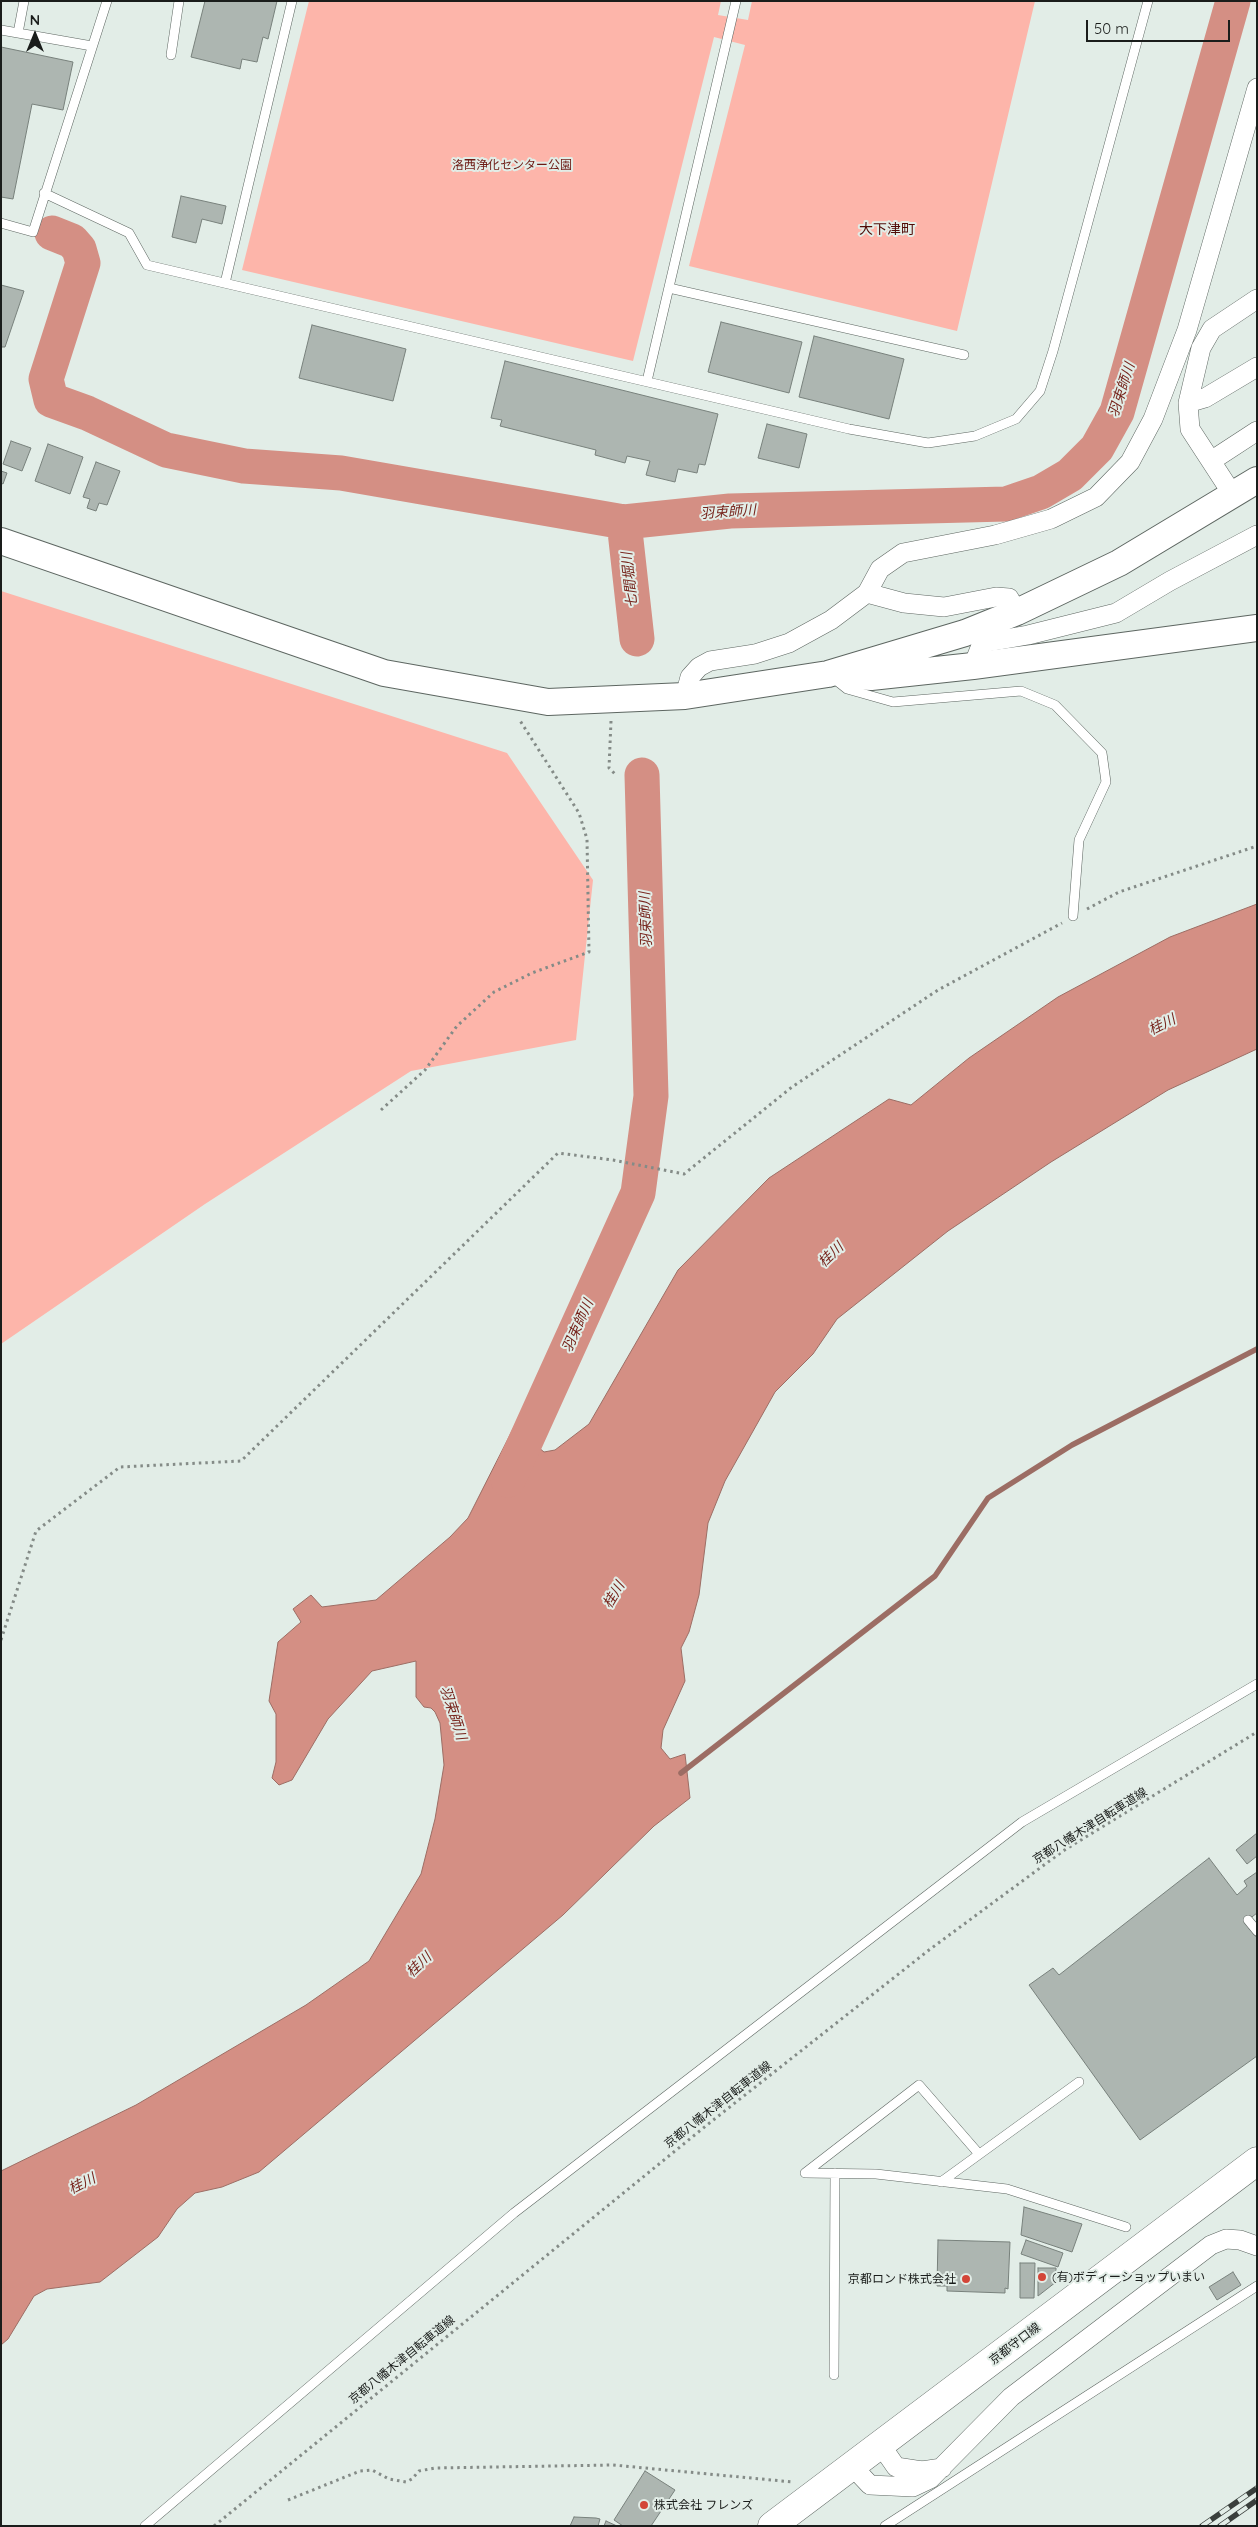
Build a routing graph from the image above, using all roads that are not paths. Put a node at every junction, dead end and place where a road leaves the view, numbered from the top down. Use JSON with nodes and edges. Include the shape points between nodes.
{"nodes":[{"id":1,"x":24,"y":1,"type":"edge"},
{"id":2,"x":107,"y":1,"type":"edge"},
{"id":3,"x":179,"y":1,"type":"edge"},
{"id":4,"x":292,"y":1,"type":"edge"},
{"id":5,"x":736,"y":1,"type":"edge"},
{"id":6,"x":1148,"y":1,"type":"edge"},
{"id":7,"x":1,"y":30,"type":"edge"},
{"id":8,"x":18,"y":33,"type":"junction"},
{"id":9,"x":92,"y":46,"type":"junction"},
{"id":10,"x":171,"y":55,"type":"dead end"},
{"id":11,"x":1257,"y":88,"type":"edge"},
{"id":12,"x":44,"y":193,"type":"junction"},
{"id":13,"x":2,"y":226,"type":"edge"},
{"id":14,"x":225,"y":283,"type":"junction"},
{"id":15,"x":669,"y":288,"type":"junction"},
{"id":16,"x":1257,"y":299,"type":"edge"},
{"id":17,"x":964,"y":355,"type":"dead end"},
{"id":18,"x":1257,"y":367,"type":"edge"},
{"id":19,"x":647,"y":381,"type":"junction"},
{"id":20,"x":1188,"y":403,"type":"junction"},
{"id":21,"x":1257,"y":431,"type":"edge"},
{"id":22,"x":1211,"y":461,"type":"junction"},
{"id":23,"x":1257,"y":480,"type":"edge"},
{"id":24,"x":1233,"y":495,"type":"junction"},
{"id":25,"x":1257,"y":535,"type":"edge"},
{"id":26,"x":1,"y":541,"type":"edge"},
{"id":27,"x":867,"y":593,"type":"junction"},
{"id":28,"x":1017,"y":612,"type":"junction"},
{"id":29,"x":1257,"y":628,"type":"edge"},
{"id":30,"x":973,"y":666,"type":"junction"},
{"id":31,"x":828,"y":674,"type":"junction"},
{"id":32,"x":685,"y":696,"type":"junction"},
{"id":33,"x":1074,"y":916,"type":"road end"},
{"id":34,"x":1257,"y":1684,"type":"edge"},
{"id":35,"x":1248,"y":1920,"type":"dead end"},
{"id":36,"x":1257,"y":1931,"type":"edge"},
{"id":37,"x":1079,"y":2082,"type":"dead end"},
{"id":38,"x":979,"y":2154,"type":"junction"},
{"id":39,"x":1257,"y":2161,"type":"edge"},
{"id":40,"x":835,"y":2173,"type":"junction"},
{"id":41,"x":941,"y":2182,"type":"junction"},
{"id":42,"x":1126,"y":2226,"type":"dead end"},
{"id":43,"x":1257,"y":2246,"type":"edge"},
{"id":44,"x":1257,"y":2286,"type":"edge"},
{"id":45,"x":834,"y":2375,"type":"dead end"},
{"id":46,"x":880,"y":2444,"type":"junction"},
{"id":47,"x":943,"y":2468,"type":"junction"},
{"id":48,"x":861,"y":2476,"type":"junction"},
{"id":49,"x":145,"y":2526,"type":"edge"},
{"id":50,"x":772,"y":2526,"type":"edge"},
{"id":51,"x":885,"y":2526,"type":"edge"}],
"edges":[{"from":1,"to":8,"type":"lane"},
{"from":2,"to":9,"type":"lane"},
{"from":3,"to":10,"type":"lane"},
{"from":4,"to":14,"type":"lane"},
{"from":5,"to":15,"type":"lane"},
{"from":6,"to":19,"type":"lane","via":[[1053,351],[1040,391],[1016,420],[975,436],[928,443],[849,429]]},
{"from":7,"to":8,"type":"lane"},
{"from":8,"to":9,"type":"lane"},
{"from":9,"to":12,"type":"lane"},
{"from":11,"to":27,"type":"street","via":[[1188,330],[1153,420],[1130,462],[1096,497],[1051,519],[994,535],[903,553],[880,569]]},
{"from":12,"to":13,"type":"lane","via":[[33,232]]},
{"from":12,"to":14,"type":"lane","via":[[129,232],[147,265]]},
{"from":14,"to":19,"type":"lane"},
{"from":15,"to":17,"type":"lane"},
{"from":15,"to":19,"type":"lane"},
{"from":16,"to":20,"type":"street","via":[[1212,329],[1201,348]]},
{"from":18,"to":20,"type":"street","via":[[1205,398]]},
{"from":20,"to":22,"type":"street","via":[[1190,429]]},
{"from":21,"to":22,"type":"street"},
{"from":22,"to":24,"type":"street"},
{"from":23,"to":24,"type":"street"},
{"from":24,"to":28,"type":"street","via":[[1119,563]]},
{"from":25,"to":30,"type":"street","via":[[1116,613],[982,643]]},
{"from":26,"to":32,"type":"street","via":[[384,673],[548,702]]},
{"from":27,"to":28,"type":"street","via":[[904,603],[944,607],[1003,597],[1009,598]]},
{"from":27,"to":32,"type":"street","via":[[831,620],[789,643],[755,654],[704,664],[690,677]]},
{"from":28,"to":31,"type":"street","via":[[965,633]]},
{"from":29,"to":30,"type":"street"},
{"from":30,"to":31,"type":"street","via":[[871,677]]},
{"from":31,"to":32,"type":"street"},
{"from":31,"to":33,"type":"lane","via":[[847,690],[893,702],[1021,691],[1055,705],[1102,753],[1106,782],[1079,840]]},
{"from":34,"to":49,"type":"lane","via":[[1022,1822],[514,2213]]},
{"from":35,"to":36,"type":"lane"},
{"from":37,"to":38,"type":"lane"},
{"from":38,"to":40,"type":"lane","via":[[920,2085],[805,2173]]},
{"from":38,"to":41,"type":"lane"},
{"from":39,"to":46,"type":"main road","name":"京都守口線"},
{"from":40,"to":41,"type":"lane"},
{"from":40,"to":45,"type":"lane"},
{"from":41,"to":42,"type":"lane","via":[[1007,2189]]},
{"from":43,"to":47,"type":"street","via":[[1226,2239],[1211,2245],[1011,2398]]},
{"from":44,"to":51,"type":"lane"},
{"from":46,"to":47,"type":"street","via":[[896,2466],[922,2471]]},
{"from":46,"to":48,"type":"main road","name":"京都守口線"},
{"from":47,"to":48,"type":"street","via":[[913,2487]]},
{"from":48,"to":50,"type":"main road","name":"京都守口線"}]}
